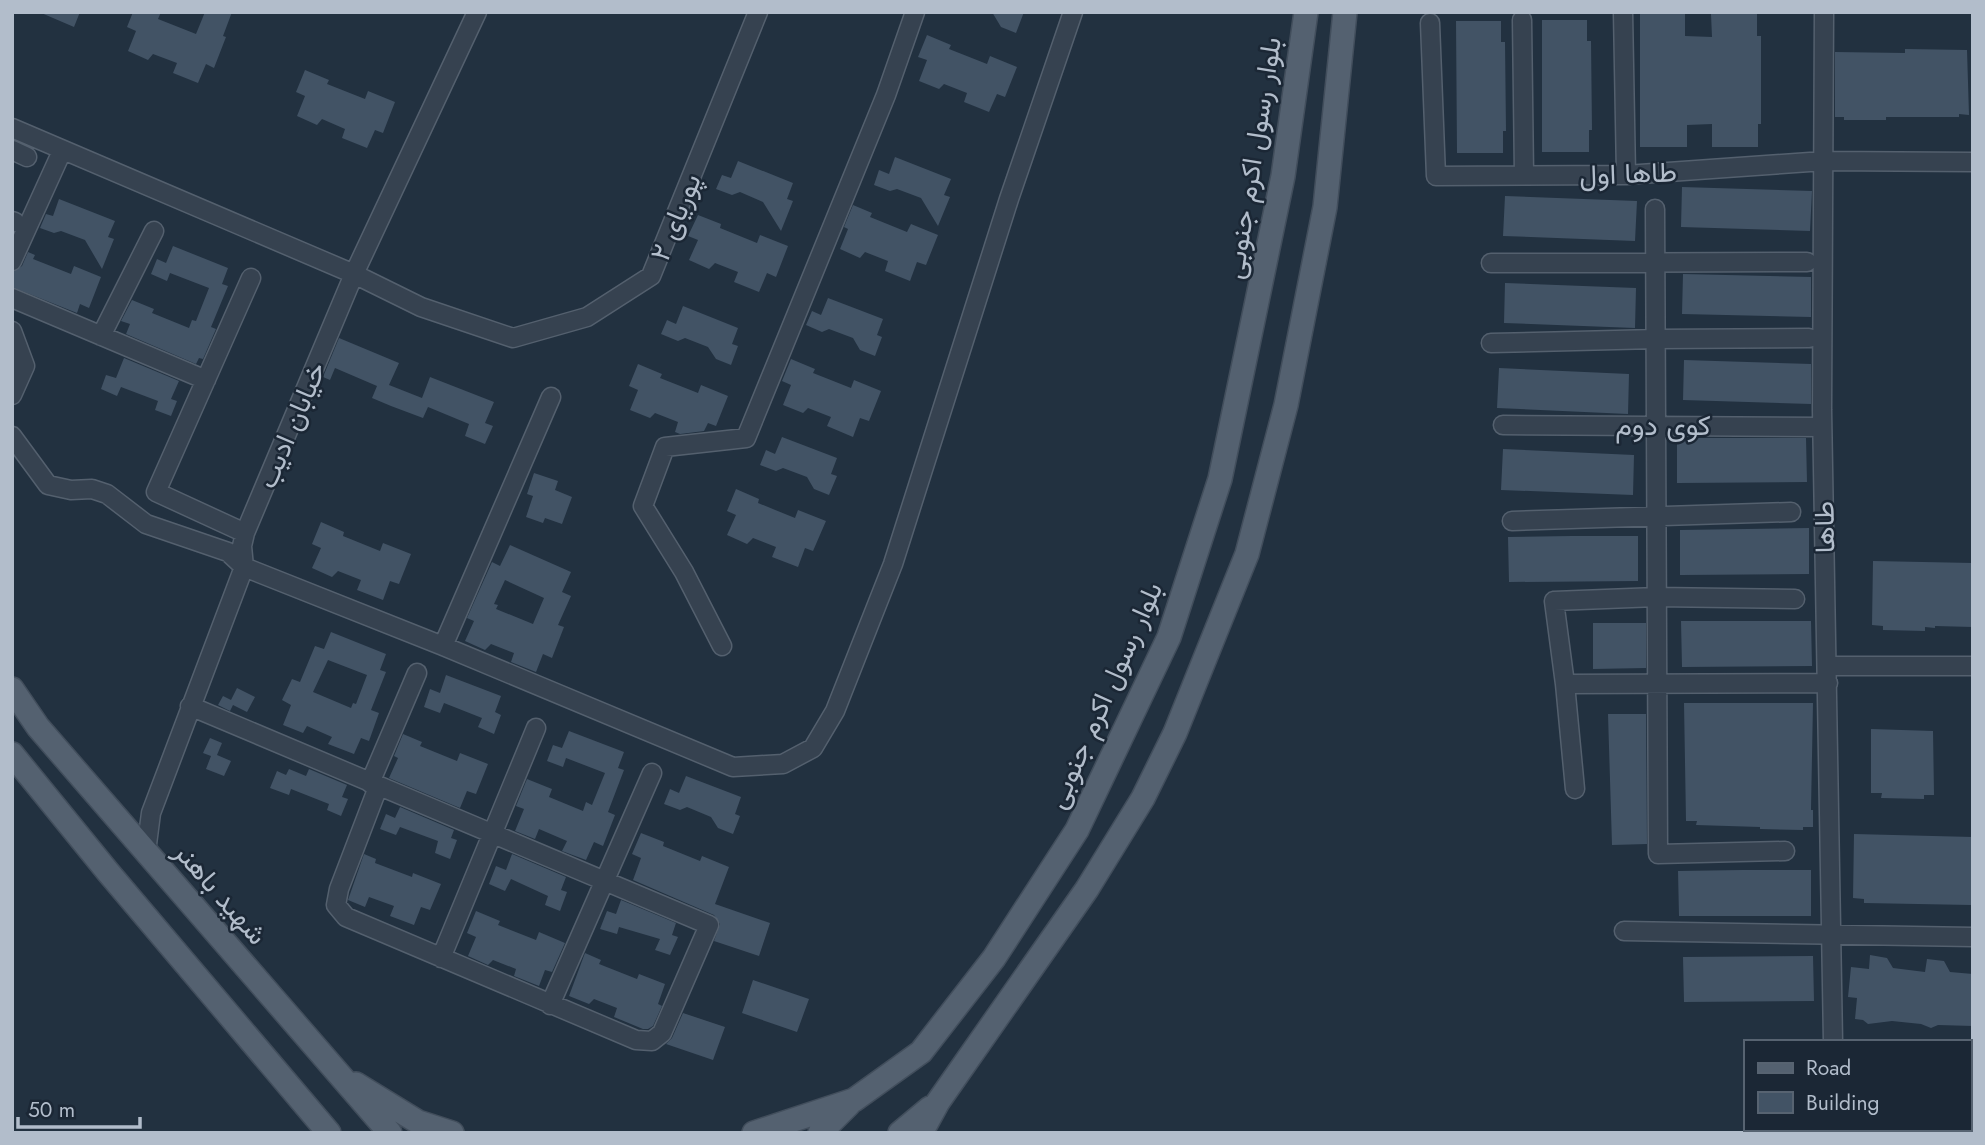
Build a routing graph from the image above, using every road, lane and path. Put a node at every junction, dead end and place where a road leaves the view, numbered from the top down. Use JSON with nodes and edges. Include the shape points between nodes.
{"nodes":[{"id":1,"x":477,"y":12,"type":"edge"},
{"id":2,"x":758,"y":12,"type":"edge"},
{"id":3,"x":915,"y":12,"type":"edge"},
{"id":4,"x":1073,"y":12,"type":"edge"},
{"id":5,"x":1306,"y":12,"type":"edge"},
{"id":6,"x":1345,"y":12,"type":"edge"},
{"id":7,"x":1623,"y":12,"type":"edge"},
{"id":8,"x":1824,"y":12,"type":"edge"},
{"id":9,"x":1522,"y":20,"type":"dead end"},
{"id":10,"x":1430,"y":23,"type":"dead end"},
{"id":11,"x":12,"y":128,"type":"edge"},
{"id":12,"x":62,"y":151,"type":"junction"},
{"id":13,"x":1824,"y":161,"type":"junction"},
{"id":14,"x":1973,"y":162,"type":"edge"},
{"id":15,"x":1524,"y":175,"type":"junction"},
{"id":16,"x":1626,"y":175,"type":"junction"},
{"id":17,"x":1655,"y":209,"type":"dead end"},
{"id":18,"x":154,"y":231,"type":"dead end"},
{"id":19,"x":12,"y":261,"type":"edge"},
{"id":20,"x":1655,"y":262,"type":"junction"},
{"id":21,"x":1807,"y":262,"type":"dead end"},
{"id":22,"x":1491,"y":263,"type":"dead end"},
{"id":23,"x":354,"y":274,"type":"junction"},
{"id":24,"x":251,"y":278,"type":"dead end"},
{"id":25,"x":12,"y":298,"type":"edge"},
{"id":26,"x":12,"y":331,"type":"edge"},
{"id":27,"x":101,"y":336,"type":"junction"},
{"id":28,"x":1809,"y":338,"type":"dead end"},
{"id":29,"x":1656,"y":339,"type":"junction"},
{"id":30,"x":1492,"y":343,"type":"dead end"},
{"id":31,"x":19,"y":363,"type":"edge"},
{"id":32,"x":206,"y":380,"type":"junction"},
{"id":33,"x":12,"y":395,"type":"edge"},
{"id":34,"x":551,"y":397,"type":"dead end"},
{"id":35,"x":1503,"y":425,"type":"dead end"},
{"id":36,"x":1656,"y":425,"type":"junction"},
{"id":37,"x":1822,"y":427,"type":"junction"},
{"id":38,"x":12,"y":436,"type":"edge"},
{"id":39,"x":1791,"y":512,"type":"dead end"},
{"id":40,"x":1657,"y":515,"type":"junction"},
{"id":41,"x":1512,"y":520,"type":"dead end"},
{"id":42,"x":246,"y":533,"type":"junction"},
{"id":43,"x":244,"y":567,"type":"junction"},
{"id":44,"x":1657,"y":597,"type":"junction"},
{"id":45,"x":1795,"y":599,"type":"dead end"},
{"id":46,"x":443,"y":646,"type":"junction"},
{"id":47,"x":722,"y":646,"type":"dead end"},
{"id":48,"x":1973,"y":666,"type":"edge"},
{"id":49,"x":417,"y":673,"type":"dead end"},
{"id":50,"x":1827,"y":674,"type":"junction"},
{"id":51,"x":1565,"y":684,"type":"junction"},
{"id":52,"x":1658,"y":684,"type":"junction"},
{"id":53,"x":12,"y":689,"type":"edge"},
{"id":54,"x":190,"y":706,"type":"junction"},
{"id":55,"x":536,"y":727,"type":"dead end"},
{"id":56,"x":12,"y":754,"type":"edge"},
{"id":57,"x":652,"y":773,"type":"dead end"},
{"id":58,"x":374,"y":785,"type":"junction"},
{"id":59,"x":1575,"y":789,"type":"dead end"},
{"id":60,"x":492,"y":833,"type":"junction"},
{"id":61,"x":1785,"y":851,"type":"dead end"},
{"id":62,"x":146,"y":852,"type":"junction"},
{"id":63,"x":604,"y":880,"type":"junction"},
{"id":64,"x":1624,"y":931,"type":"dead end"},
{"id":65,"x":1832,"y":936,"type":"junction"},
{"id":66,"x":1973,"y":937,"type":"edge"},
{"id":67,"x":441,"y":958,"type":"junction"},
{"id":68,"x":550,"y":1005,"type":"junction"},
{"id":69,"x":1833,"y":1040,"type":"edge"},
{"id":70,"x":337,"y":1072,"type":"junction"},
{"id":71,"x":854,"y":1100,"type":"junction"},
{"id":72,"x":938,"y":1102,"type":"junction"},
{"id":73,"x":329,"y":1133,"type":"edge"},
{"id":74,"x":390,"y":1133,"type":"edge"},
{"id":75,"x":452,"y":1133,"type":"edge"},
{"id":76,"x":754,"y":1133,"type":"edge"},
{"id":77,"x":820,"y":1133,"type":"edge"},
{"id":78,"x":900,"y":1133,"type":"edge"},
{"id":79,"x":920,"y":1133,"type":"edge"}],
"edges":[{"from":1,"to":23,"type":"street","name":"خیابان ادیب"},
{"from":2,"to":23,"type":"street","name":"پوریای ۲","via":[[651,276],[587,317],[513,338],[421,307]]},
{"from":3,"to":47,"type":"street","via":[[886,95],[746,438],[664,447],[643,506]]},
{"from":4,"to":46,"type":"street","via":[[893,564],[835,711],[813,748],[783,764],[733,767]]},
{"from":5,"to":71,"type":"main road","name":"بلوار رسول اکرم جنوبی","via":[[1283,176],[1220,479],[1169,637],[1077,830],[995,958],[921,1052]]},
{"from":6,"to":72,"type":"main road","via":[[1325,207],[1286,405],[1247,554],[1175,733],[1143,798],[1087,889]]},
{"from":7,"to":16,"type":"street"},
{"from":8,"to":13,"type":"street","name":"طاها"},
{"from":9,"to":15,"type":"street"},
{"from":10,"to":15,"type":"street","name":"طاها اول","via":[[1436,176]]},
{"from":11,"to":12,"type":"street","name":"پوریای ۲"},
{"from":12,"to":19,"type":"street"},
{"from":12,"to":23,"type":"street","name":"پوریای ۲"},
{"from":13,"to":14,"type":"street","name":"طاها اول"},
{"from":13,"to":16,"type":"street","name":"طاها اول"},
{"from":13,"to":37,"type":"street","name":"طاها"},
{"from":15,"to":16,"type":"street","name":"طاها اول"},
{"from":17,"to":20,"type":"street"},
{"from":18,"to":27,"type":"street"},
{"from":20,"to":21,"type":"street"},
{"from":20,"to":22,"type":"street"},
{"from":20,"to":29,"type":"street"},
{"from":23,"to":42,"type":"street","name":"خیابان ادیب"},
{"from":24,"to":32,"type":"street"},
{"from":25,"to":27,"type":"street"},
{"from":26,"to":31,"type":"street"},
{"from":27,"to":32,"type":"street"},
{"from":28,"to":29,"type":"street"},
{"from":29,"to":30,"type":"street"},
{"from":29,"to":36,"type":"street"},
{"from":31,"to":33,"type":"street"},
{"from":32,"to":42,"type":"street","via":[[156,492]]},
{"from":34,"to":46,"type":"street"},
{"from":35,"to":36,"type":"street","name":"کوی دوم"},
{"from":36,"to":37,"type":"street","name":"کوی دوم"},
{"from":36,"to":40,"type":"street"},
{"from":37,"to":50,"type":"street","name":"طاها"},
{"from":38,"to":43,"type":"street","via":[[48,485],[107,494],[146,524],[228,552]]},
{"from":39,"to":40,"type":"street"},
{"from":40,"to":41,"type":"street"},
{"from":40,"to":44,"type":"street"},
{"from":42,"to":43,"type":"street","name":"خیابان ادیب"},
{"from":43,"to":46,"type":"street"},
{"from":43,"to":54,"type":"street","name":"خیابان ادیب"},
{"from":44,"to":45,"type":"street"},
{"from":44,"to":51,"type":"street","via":[[1554,601]]},
{"from":44,"to":52,"type":"street"},
{"from":48,"to":50,"type":"street"},
{"from":49,"to":58,"type":"street"},
{"from":50,"to":52,"type":"street"},
{"from":50,"to":65,"type":"street","name":"طاها"},
{"from":51,"to":52,"type":"street"},
{"from":51,"to":59,"type":"street"},
{"from":52,"to":61,"type":"street","via":[[1658,854]]},
{"from":53,"to":62,"type":"main road","name":"شهید باهنر","via":[[38,727]]},
{"from":54,"to":58,"type":"street"},
{"from":54,"to":62,"type":"street","name":"خیابان ادیب","via":[[151,813]]},
{"from":55,"to":60,"type":"street"},
{"from":56,"to":73,"type":"main road"},
{"from":57,"to":63,"type":"street"},
{"from":58,"to":60,"type":"street"},
{"from":58,"to":67,"type":"street","via":[[336,905],[346,917]]},
{"from":60,"to":63,"type":"street"},
{"from":60,"to":67,"type":"street"},
{"from":62,"to":70,"type":"main road","name":"شهید باهنر"},
{"from":63,"to":68,"type":"street"},
{"from":63,"to":68,"type":"street","via":[[709,925],[662,1033],[652,1041],[636,1040]]},
{"from":64,"to":65,"type":"street"},
{"from":65,"to":66,"type":"street"},
{"from":65,"to":69,"type":"street","name":"طاها"},
{"from":67,"to":68,"type":"street"},
{"from":70,"to":74,"type":"main road","name":"شهید باهنر"},
{"from":70,"to":75,"type":"main road","via":[[418,1122]]},
{"from":71,"to":76,"type":"main road","name":"بلوار رسول اکرم جنوبی"},
{"from":71,"to":77,"type":"main road"},
{"from":72,"to":78,"type":"main road"},
{"from":72,"to":79,"type":"main road"}]}
